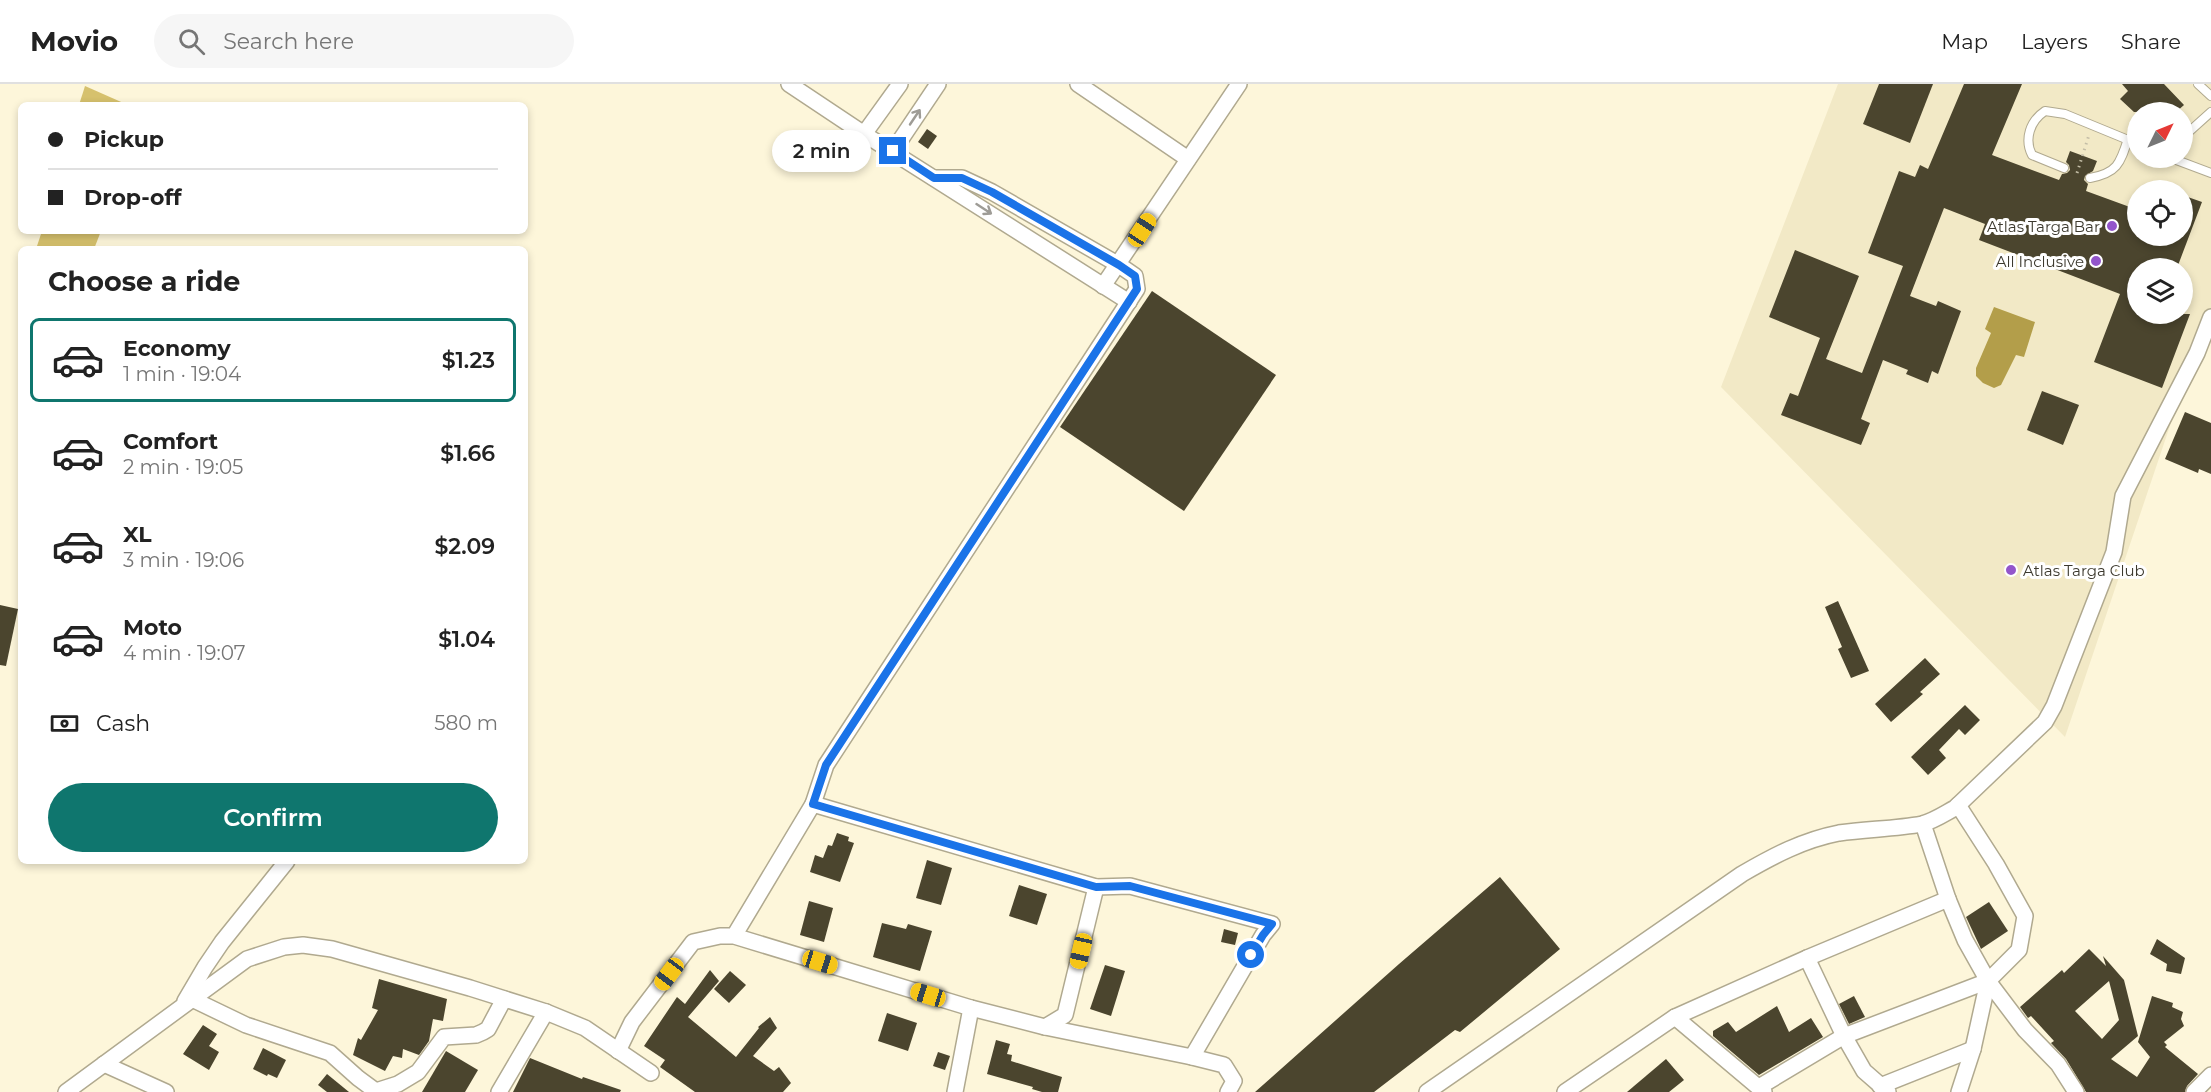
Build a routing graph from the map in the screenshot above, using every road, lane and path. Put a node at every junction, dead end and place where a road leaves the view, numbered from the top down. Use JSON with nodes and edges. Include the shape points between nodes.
{"nodes":[{"id":1,"x":789,"y":84,"type":"edge"},
{"id":2,"x":900,"y":84,"type":"edge"},
{"id":3,"x":938,"y":84,"type":"edge"},
{"id":4,"x":1239,"y":84,"type":"edge"},
{"id":5,"x":2198,"y":84,"type":"edge"},
{"id":6,"x":1085,"y":86,"type":"edge"},
{"id":7,"x":2211,"y":96,"type":"edge"},
{"id":8,"x":2211,"y":112,"type":"edge"},
{"id":9,"x":2092,"y":125,"type":"junction"},
{"id":10,"x":2193,"y":128,"type":"edge"},
{"id":11,"x":864,"y":134,"type":"junction"},
{"id":12,"x":2127,"y":139,"type":"edge"},
{"id":13,"x":2127,"y":142,"type":"edge"},
{"id":14,"x":893,"y":151,"type":"junction"},
{"id":15,"x":1188,"y":159,"type":"junction"},
{"id":16,"x":2193,"y":166,"type":"edge"},
{"id":17,"x":2064,"y":168,"type":"dead end"},
{"id":18,"x":2077,"y":173,"type":"dead end"},
{"id":19,"x":2211,"y":173,"type":"edge"},
{"id":20,"x":934,"y":178,"type":"junction"},
{"id":21,"x":2090,"y":178,"type":"dead end"},
{"id":22,"x":1119,"y":265,"type":"junction"},
{"id":23,"x":1104,"y":286,"type":"junction"},
{"id":24,"x":1130,"y":302,"type":"junction"},
{"id":25,"x":2211,"y":317,"type":"edge"},
{"id":26,"x":813,"y":804,"type":"junction"},
{"id":27,"x":1958,"y":805,"type":"junction"},
{"id":28,"x":1923,"y":824,"type":"junction"},
{"id":29,"x":285,"y":864,"type":"edge"},
{"id":30,"x":1096,"y":887,"type":"junction"},
{"id":31,"x":1948,"y":899,"type":"junction"},
{"id":32,"x":734,"y":936,"type":"junction"},
{"id":33,"x":1807,"y":958,"type":"junction"},
{"id":34,"x":1988,"y":981,"type":"junction"},
{"id":35,"x":504,"y":999,"type":"junction"},
{"id":36,"x":187,"y":1002,"type":"junction"},
{"id":37,"x":971,"y":1008,"type":"junction"},
{"id":38,"x":546,"y":1012,"type":"junction"},
{"id":39,"x":1675,"y":1017,"type":"junction"},
{"id":40,"x":1045,"y":1028,"type":"junction"},
{"id":41,"x":1844,"y":1035,"type":"junction"},
{"id":42,"x":1973,"y":1049,"type":"junction"},
{"id":43,"x":618,"y":1051,"type":"junction"},
{"id":44,"x":1192,"y":1057,"type":"junction"},
{"id":45,"x":104,"y":1064,"type":"junction"},
{"id":46,"x":651,"y":1073,"type":"dead end"},
{"id":47,"x":2211,"y":1075,"type":"edge"},
{"id":48,"x":1884,"y":1089,"type":"edge"},
{"id":49,"x":1762,"y":1090,"type":"edge"},
{"id":50,"x":66,"y":1092,"type":"edge"},
{"id":51,"x":166,"y":1092,"type":"edge"},
{"id":52,"x":377,"y":1092,"type":"edge"},
{"id":53,"x":499,"y":1092,"type":"edge"},
{"id":54,"x":955,"y":1092,"type":"edge"},
{"id":55,"x":1228,"y":1092,"type":"edge"},
{"id":56,"x":1427,"y":1092,"type":"edge"},
{"id":57,"x":1565,"y":1092,"type":"edge"},
{"id":58,"x":1959,"y":1092,"type":"edge"},
{"id":59,"x":2076,"y":1092,"type":"edge"},
{"id":60,"x":2194,"y":1092,"type":"edge"}],
"edges":[{"from":1,"to":11,"type":"street"},
{"from":2,"to":11,"type":"street"},
{"from":14,"to":3,"type":"street","one_way":true},
{"from":4,"to":15,"type":"street"},
{"from":5,"to":7,"type":"lane"},
{"from":6,"to":15,"type":"street"},
{"from":8,"to":10,"type":"lane"},
{"from":9,"to":12,"type":"lane"},
{"from":9,"to":17,"type":"lane","via":[[2055,111],[2045,111],[2033,122],[2027,141],[2032,155]]},
{"from":9,"to":18,"type":"path"},
{"from":11,"to":14,"type":"street"},
{"from":13,"to":21,"type":"lane","via":[[2116,167],[2105,175]]},
{"from":14,"to":20,"type":"street"},
{"from":15,"to":22,"type":"street"},
{"from":16,"to":19,"type":"lane"},
{"from":20,"to":22,"type":"street","via":[[962,178],[992,192]]},
{"from":20,"to":23,"type":"street","one_way":true},
{"from":22,"to":23,"type":"street"},
{"from":22,"to":24,"type":"street","via":[[1138,282]]},
{"from":23,"to":24,"type":"street"},
{"from":24,"to":26,"type":"street","via":[[826,765]]},
{"from":25,"to":27,"type":"street","via":[[2197,353],[2123,496],[2114,552],[2054,706],[2045,722]]},
{"from":26,"to":30,"type":"street"},
{"from":26,"to":32,"type":"street"},
{"from":27,"to":28,"type":"street"},
{"from":27,"to":34,"type":"street","via":[[2025,916],[2019,950]]},
{"from":28,"to":31,"type":"street"},
{"from":28,"to":56,"type":"street","via":[[1840,833],[1778,853]]},
{"from":29,"to":36,"type":"street","via":[[216,950]]},
{"from":30,"to":40,"type":"street","via":[[1065,1015]]},
{"from":30,"to":44,"type":"street","via":[[1130,886],[1272,924]]},
{"from":31,"to":33,"type":"street"},
{"from":31,"to":34,"type":"street"},
{"from":32,"to":37,"type":"street"},
{"from":32,"to":43,"type":"street","via":[[693,942],[632,1022]]},
{"from":33,"to":39,"type":"street"},
{"from":33,"to":41,"type":"street"},
{"from":34,"to":41,"type":"street"},
{"from":34,"to":42,"type":"street"},
{"from":34,"to":59,"type":"street","via":[[2025,1030],[2058,1064]]},
{"from":35,"to":36,"type":"street","via":[[303,945],[247,959]]},
{"from":35,"to":38,"type":"street"},
{"from":35,"to":52,"type":"street","via":[[488,1029],[476,1035],[444,1038],[418,1072]]},
{"from":36,"to":45,"type":"street"},
{"from":36,"to":52,"type":"street","via":[[330,1053]]},
{"from":37,"to":40,"type":"street"},
{"from":37,"to":54,"type":"street"},
{"from":38,"to":43,"type":"street","via":[[585,1028]]},
{"from":38,"to":53,"type":"street"},
{"from":39,"to":49,"type":"street"},
{"from":39,"to":57,"type":"street"},
{"from":40,"to":44,"type":"street"},
{"from":41,"to":48,"type":"street","via":[[1864,1071]]},
{"from":41,"to":49,"type":"street"},
{"from":42,"to":48,"type":"street"},
{"from":42,"to":58,"type":"street"},
{"from":43,"to":46,"type":"street"},
{"from":44,"to":55,"type":"street","via":[[1224,1065],[1234,1081]]},
{"from":45,"to":50,"type":"street"},
{"from":45,"to":51,"type":"street"},
{"from":47,"to":60,"type":"street"}]}
